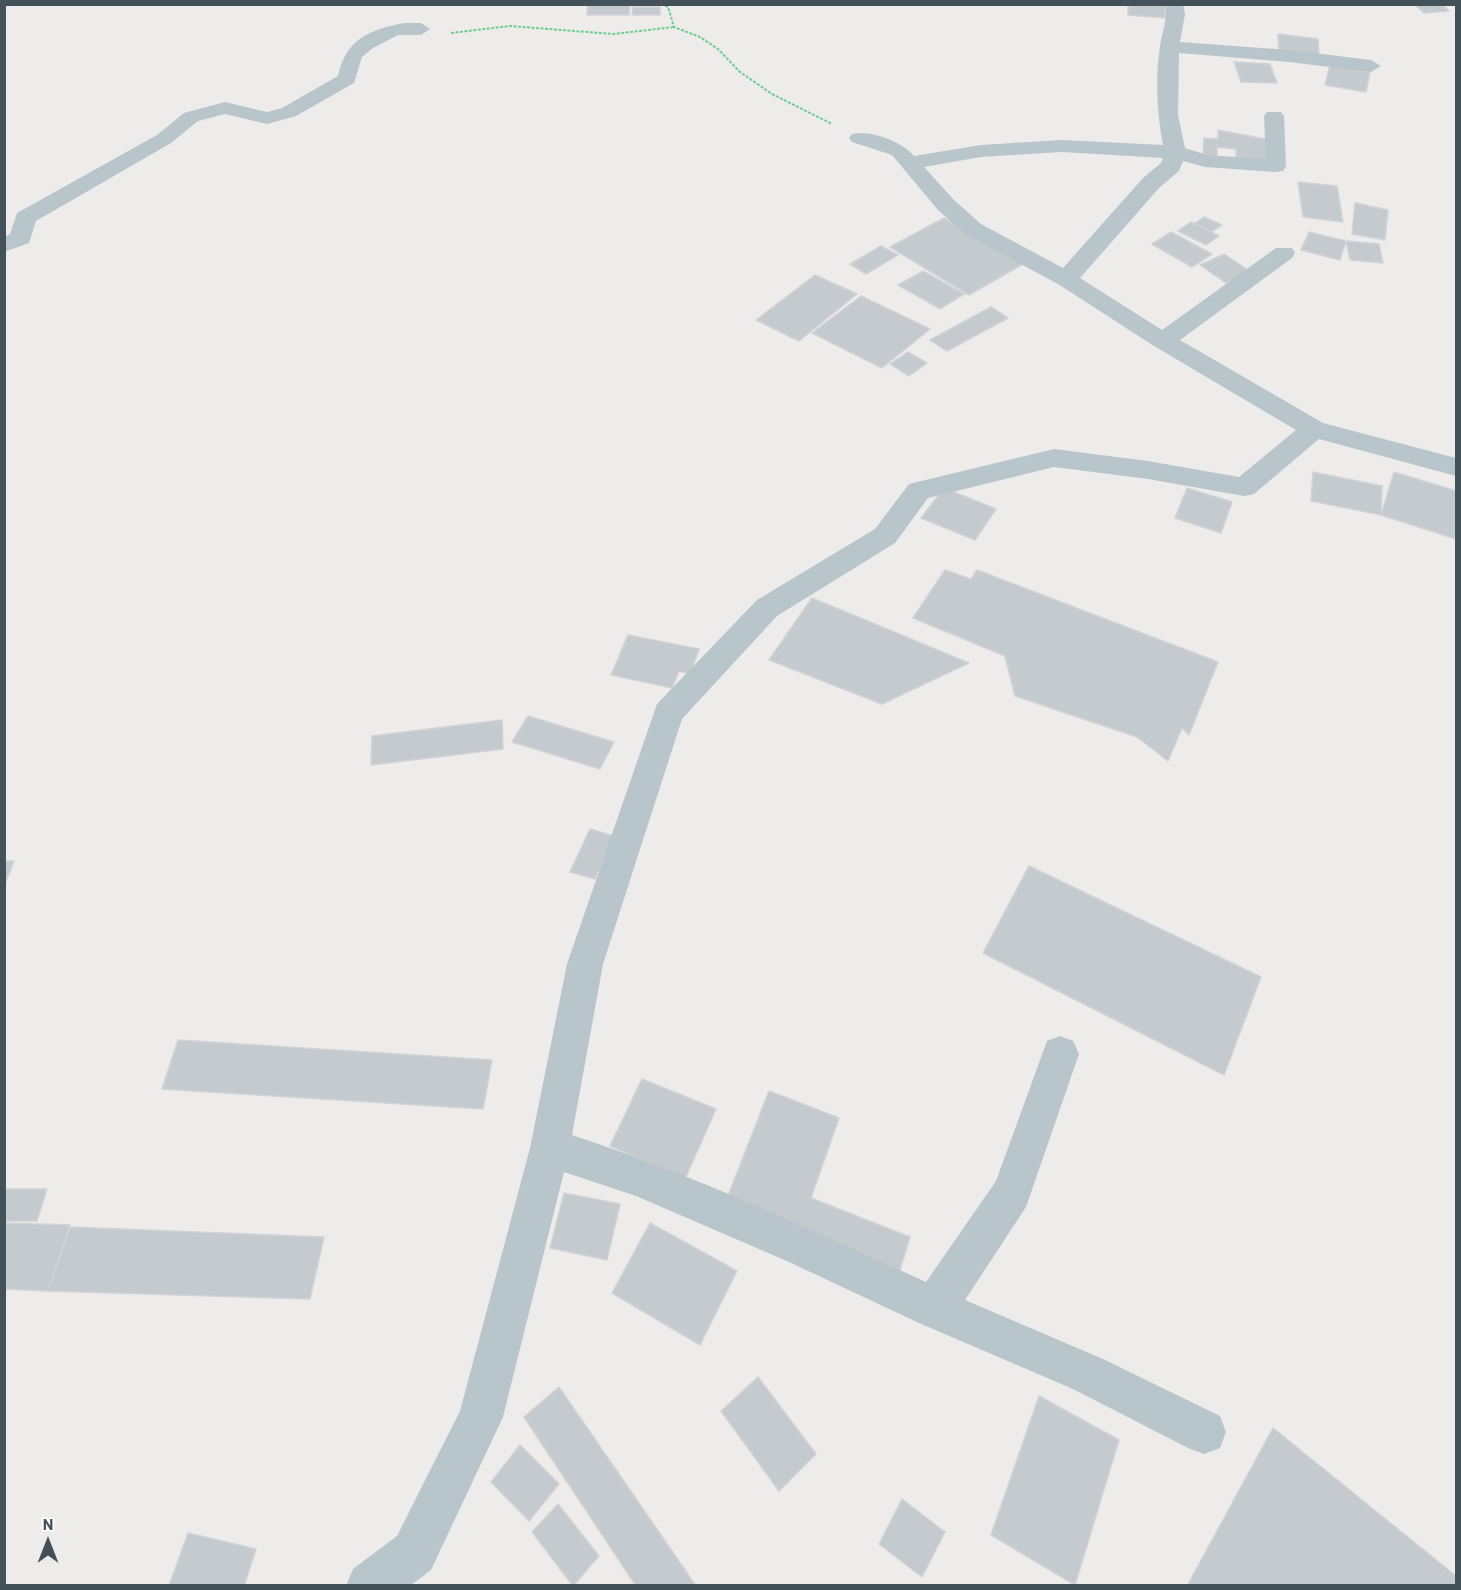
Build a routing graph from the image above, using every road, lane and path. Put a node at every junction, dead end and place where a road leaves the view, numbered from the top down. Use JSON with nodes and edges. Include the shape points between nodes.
{"nodes":[{"id":1,"x":662,"y":4,"type":"edge"},
{"id":2,"x":1174,"y":4,"type":"edge"},
{"id":3,"x":674,"y":27,"type":"junction"},
{"id":4,"x":421,"y":30,"type":"joint"},
{"id":5,"x":1170,"y":47,"type":"junction"},
{"id":6,"x":1371,"y":66,"type":"dead end"},
{"id":7,"x":1274,"y":116,"type":"dead end"},
{"id":8,"x":859,"y":138,"type":"joint"},
{"id":9,"x":1174,"y":152,"type":"junction"},
{"id":10,"x":908,"y":163,"type":"junction"},
{"id":11,"x":4,"y":244,"type":"edge"},
{"id":12,"x":1284,"y":253,"type":"dead end"},
{"id":13,"x":1066,"y":279,"type":"junction"},
{"id":14,"x":1163,"y":341,"type":"junction"},
{"id":15,"x":1314,"y":429,"type":"junction"},
{"id":16,"x":1456,"y":467,"type":"edge"},
{"id":17,"x":1060,"y":1054,"type":"dead end"},
{"id":18,"x":550,"y":1148,"type":"junction"},
{"id":19,"x":934,"y":1308,"type":"junction"},
{"id":20,"x":1204,"y":1432,"type":"dead end"},
{"id":21,"x":370,"y":1586,"type":"edge"}],
"edges":[{"from":1,"to":3,"type":"path","via":[[668,7]]},
{"from":2,"to":5,"type":"street"},
{"from":3,"to":4,"type":"path","via":[[613,34],[510,26],[451,33]]},
{"from":3,"to":8,"type":"path","via":[[718,49],[740,72],[772,94]]},
{"from":4,"to":11,"type":"street","via":[[407,27],[379,36],[353,56],[347,79],[289,112],[267,118],[225,108],[191,117],[165,139],[25,218],[21,238]]},
{"from":5,"to":6,"type":"street"},
{"from":5,"to":9,"type":"street","via":[[1168,115]]},
{"from":7,"to":9,"type":"street","via":[[1278,153],[1275,166],[1205,161]]},
{"from":8,"to":10,"type":"street","via":[[898,151]]},
{"from":9,"to":10,"type":"street","via":[[1062,146],[981,151]]},
{"from":9,"to":13,"type":"street","via":[[1171,166],[1151,183]]},
{"from":10,"to":13,"type":"street","via":[[974,229]]},
{"from":12,"to":14,"type":"street"},
{"from":13,"to":14,"type":"street"},
{"from":14,"to":15,"type":"street"},
{"from":15,"to":16,"type":"street"},
{"from":15,"to":18,"type":"street","via":[[1244,487],[1054,458],[919,491],[885,536],[767,608],[668,713],[585,964]]},
{"from":17,"to":19,"type":"street","via":[[1012,1193]]},
{"from":18,"to":19,"type":"street","via":[[638,1177],[804,1247]]},
{"from":18,"to":21,"type":"street","via":[[481,1417],[414,1553]]},
{"from":19,"to":20,"type":"street","via":[[1088,1374]]}]}
